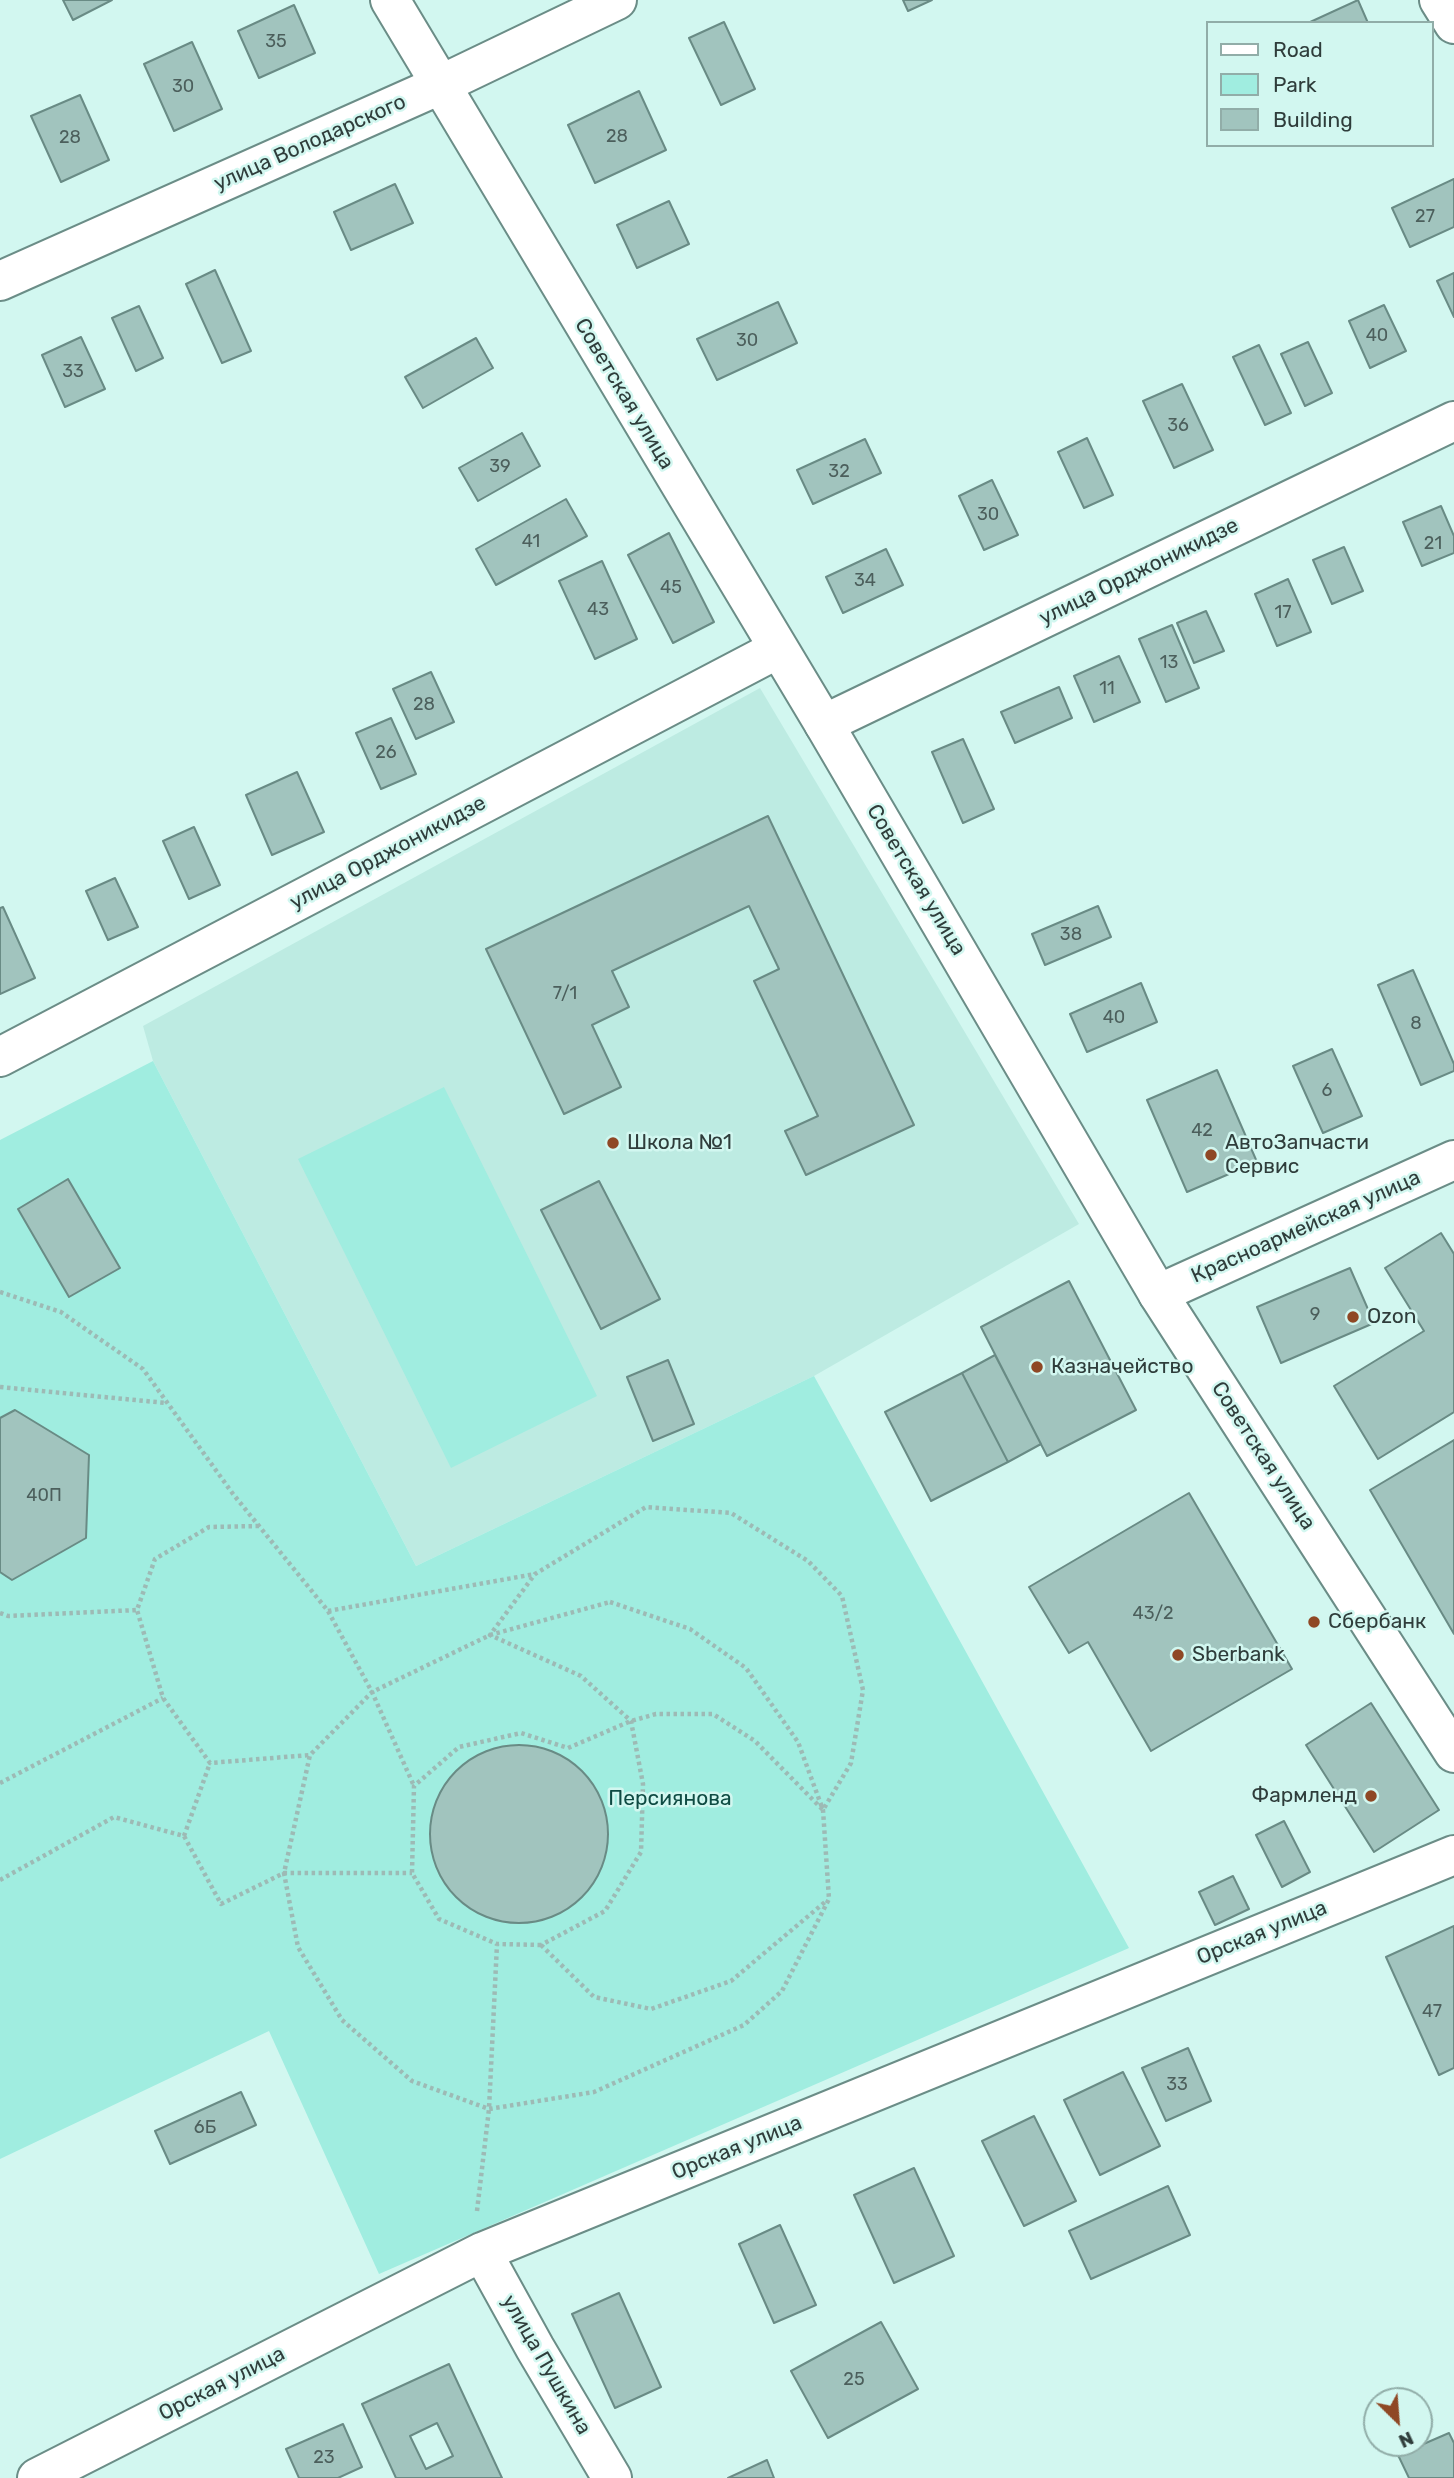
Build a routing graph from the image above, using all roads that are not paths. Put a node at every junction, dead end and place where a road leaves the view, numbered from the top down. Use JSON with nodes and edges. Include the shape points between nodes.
{"nodes":[{"id":1,"x":390,"y":0,"type":"edge"},
{"id":2,"x":618,"y":0,"type":"edge"},
{"id":3,"x":1439,"y":0,"type":"edge"},
{"id":4,"x":1454,"y":24,"type":"edge"},
{"id":5,"x":440,"y":85,"type":"junction"},
{"id":6,"x":0,"y":281,"type":"edge"},
{"id":7,"x":1454,"y":421,"type":"edge"},
{"id":8,"x":776,"y":649,"type":"junction"},
{"id":9,"x":824,"y":724,"type":"junction"},
{"id":10,"x":0,"y":1057,"type":"edge"},
{"id":11,"x":1454,"y":1160,"type":"edge"},
{"id":12,"x":1158,"y":1294,"type":"junction"},
{"id":13,"x":1454,"y":1753,"type":"edge"},
{"id":14,"x":1454,"y":1855,"type":"edge"},
{"id":15,"x":482,"y":2252,"type":"junction"},
{"id":16,"x":37,"y":2478,"type":"edge"},
{"id":17,"x":612,"y":2478,"type":"edge"}],
"edges":[{"from":1,"to":5,"type":"street","name":"Советская улица"},
{"from":2,"to":5,"type":"street","name":"улица Володарского"},
{"from":3,"to":4,"type":"street"},
{"from":5,"to":6,"type":"street","name":"улица Володарского"},
{"from":5,"to":8,"type":"street","name":"Советская улица"},
{"from":7,"to":9,"type":"street","name":"улица Орджоникидзе"},
{"from":8,"to":9,"type":"street","name":"Советская улица"},
{"from":8,"to":10,"type":"street","name":"улица Орджоникидзе"},
{"from":9,"to":12,"type":"street","name":"Советская улица"},
{"from":11,"to":12,"type":"street","name":"Красноармейская улица"},
{"from":12,"to":13,"type":"street","name":"Советская улица"},
{"from":14,"to":15,"type":"street","name":"Орская улица"},
{"from":15,"to":16,"type":"street","name":"Орская улица"},
{"from":15,"to":17,"type":"street","name":"улица Пушкина"}]}
